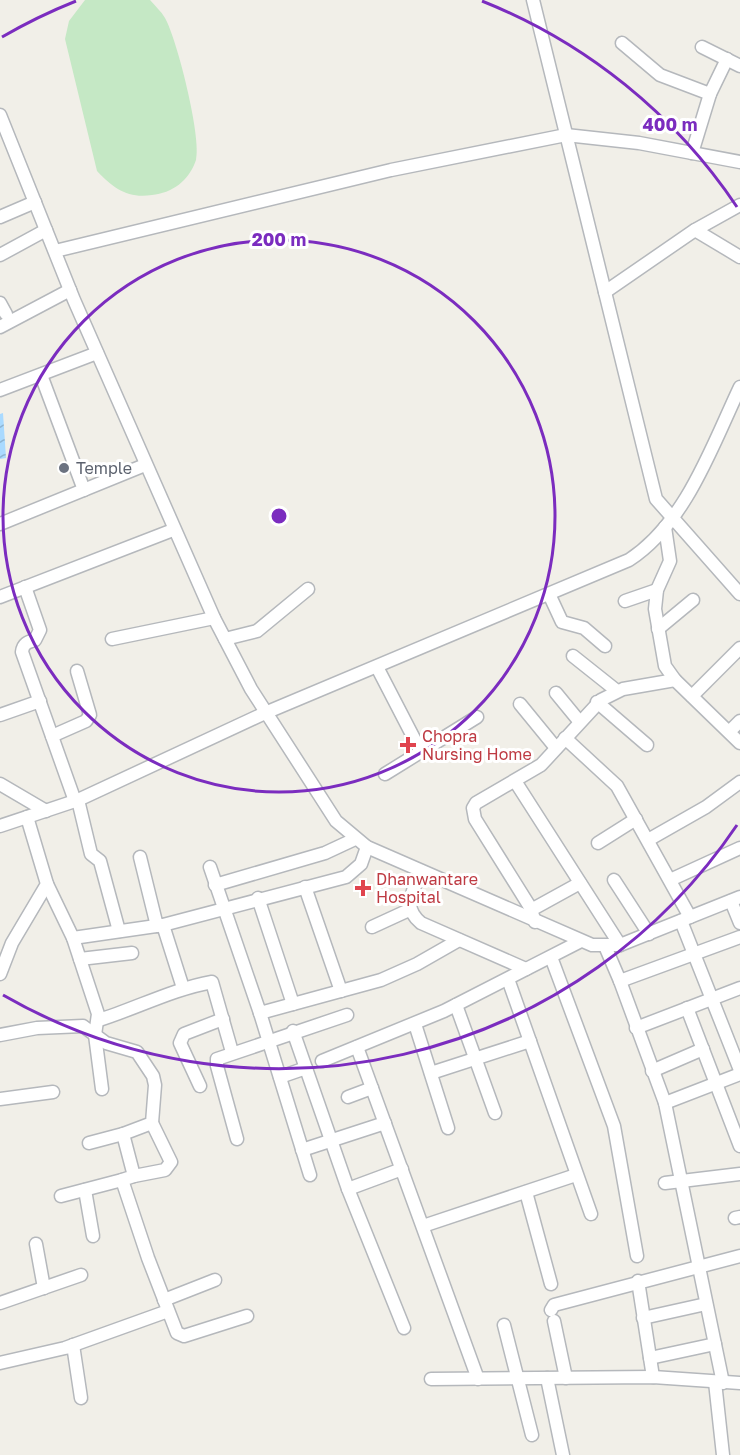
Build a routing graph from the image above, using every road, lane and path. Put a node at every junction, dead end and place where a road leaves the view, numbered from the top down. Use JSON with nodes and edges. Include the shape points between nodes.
{"nodes":[{"id":1,"x":533,"y":0,"type":"edge"},
{"id":2,"x":622,"y":44,"type":"dead end"},
{"id":3,"x":702,"y":47,"type":"dead end"},
{"id":4,"x":727,"y":59,"type":"junction"},
{"id":5,"x":740,"y":66,"type":"edge"},
{"id":6,"x":710,"y":94,"type":"junction"},
{"id":7,"x":0,"y":115,"type":"edge"},
{"id":8,"x":566,"y":135,"type":"junction"},
{"id":9,"x":692,"y":153,"type":"junction"},
{"id":10,"x":740,"y":162,"type":"edge"},
{"id":11,"x":35,"y":202,"type":"junction"},
{"id":12,"x":740,"y":205,"type":"edge"},
{"id":13,"x":0,"y":217,"type":"edge"},
{"id":14,"x":46,"y":230,"type":"junction"},
{"id":15,"x":695,"y":230,"type":"junction"},
{"id":16,"x":55,"y":251,"type":"junction"},
{"id":17,"x":0,"y":255,"type":"edge"},
{"id":18,"x":740,"y":257,"type":"edge"},
{"id":19,"x":70,"y":290,"type":"junction"},
{"id":20,"x":605,"y":292,"type":"junction"},
{"id":21,"x":0,"y":327,"type":"edge"},
{"id":22,"x":97,"y":353,"type":"junction"},
{"id":23,"x":41,"y":375,"type":"junction"},
{"id":24,"x":740,"y":387,"type":"edge"},
{"id":25,"x":0,"y":390,"type":"edge"},
{"id":26,"x":145,"y":465,"type":"junction"},
{"id":27,"x":84,"y":490,"type":"junction"},
{"id":28,"x":668,"y":523,"type":"junction"},
{"id":29,"x":0,"y":524,"type":"edge"},
{"id":30,"x":173,"y":530,"type":"junction"},
{"id":31,"x":25,"y":587,"type":"junction"},
{"id":32,"x":308,"y":589,"type":"dead end"},
{"id":33,"x":657,"y":590,"type":"junction"},
{"id":34,"x":549,"y":594,"type":"junction"},
{"id":35,"x":740,"y":594,"type":"edge"},
{"id":36,"x":0,"y":597,"type":"edge"},
{"id":37,"x":693,"y":600,"type":"dead end"},
{"id":38,"x":625,"y":601,"type":"dead end"},
{"id":39,"x":214,"y":618,"type":"junction"},
{"id":40,"x":658,"y":629,"type":"junction"},
{"id":41,"x":112,"y":639,"type":"dead end"},
{"id":42,"x":225,"y":639,"type":"junction"},
{"id":43,"x":605,"y":646,"type":"dead end"},
{"id":44,"x":740,"y":648,"type":"edge"},
{"id":45,"x":573,"y":656,"type":"dead end"},
{"id":46,"x":377,"y":667,"type":"junction"},
{"id":47,"x":77,"y":671,"type":"dead end"},
{"id":48,"x":675,"y":680,"type":"junction"},
{"id":49,"x":617,"y":691,"type":"junction"},
{"id":50,"x":556,"y":693,"type":"dead end"},
{"id":51,"x":692,"y":696,"type":"junction"},
{"id":52,"x":40,"y":702,"type":"junction"},
{"id":53,"x":597,"y":702,"type":"junction"},
{"id":54,"x":520,"y":704,"type":"dead end"},
{"id":55,"x":265,"y":713,"type":"junction"},
{"id":56,"x":0,"y":715,"type":"edge"},
{"id":57,"x":477,"y":717,"type":"dead end"},
{"id":58,"x":579,"y":721,"type":"junction"},
{"id":59,"x":740,"y":721,"type":"edge"},
{"id":60,"x":730,"y":731,"type":"junction"},
{"id":61,"x":52,"y":736,"type":"junction"},
{"id":62,"x":565,"y":738,"type":"junction"},
{"id":63,"x":740,"y":743,"type":"edge"},
{"id":64,"x":647,"y":745,"type":"dead end"},
{"id":65,"x":555,"y":748,"type":"junction"},
{"id":66,"x":421,"y":752,"type":"junction"},
{"id":67,"x":386,"y":774,"type":"dead end"},
{"id":68,"x":515,"y":781,"type":"junction"},
{"id":69,"x":740,"y":782,"type":"edge"},
{"id":70,"x":0,"y":784,"type":"edge"},
{"id":71,"x":76,"y":801,"type":"junction"},
{"id":72,"x":46,"y":811,"type":"junction"},
{"id":73,"x":27,"y":817,"type":"junction"},
{"id":74,"x":636,"y":819,"type":"junction"},
{"id":75,"x":0,"y":826,"type":"edge"},
{"id":76,"x":355,"y":839,"type":"junction"},
{"id":77,"x":648,"y":840,"type":"junction"},
{"id":78,"x":598,"y":843,"type":"dead end"},
{"id":79,"x":367,"y":847,"type":"junction"},
{"id":80,"x":740,"y":848,"type":"edge"},
{"id":81,"x":140,"y":857,"type":"dead end"},
{"id":82,"x":210,"y":867,"type":"dead end"},
{"id":83,"x":421,"y":871,"type":"junction"},
{"id":84,"x":614,"y":880,"type":"dead end"},
{"id":85,"x":669,"y":880,"type":"junction"},
{"id":86,"x":580,"y":882,"type":"junction"},
{"id":87,"x":46,"y":884,"type":"junction"},
{"id":88,"x":215,"y":885,"type":"junction"},
{"id":89,"x":305,"y":887,"type":"junction"},
{"id":90,"x":258,"y":898,"type":"junction"},
{"id":91,"x":736,"y":899,"type":"edge"},
{"id":92,"x":223,"y":909,"type":"junction"},
{"id":93,"x":409,"y":910,"type":"junction"},
{"id":94,"x":533,"y":916,"type":"junction"},
{"id":95,"x":685,"y":919,"type":"junction"},
{"id":96,"x":740,"y":924,"type":"edge"},
{"id":97,"x":160,"y":925,"type":"junction"},
{"id":98,"x":372,"y":927,"type":"dead end"},
{"id":99,"x":119,"y":931,"type":"junction"},
{"id":100,"x":649,"y":934,"type":"junction"},
{"id":101,"x":740,"y":937,"type":"edge"},
{"id":102,"x":73,"y":938,"type":"junction"},
{"id":103,"x":459,"y":940,"type":"junction"},
{"id":104,"x":581,"y":941,"type":"junction"},
{"id":105,"x":620,"y":945,"type":"junction"},
{"id":106,"x":605,"y":946,"type":"junction"},
{"id":107,"x":132,"y":953,"type":"dead end"},
{"id":108,"x":695,"y":953,"type":"junction"},
{"id":109,"x":551,"y":957,"type":"junction"},
{"id":110,"x":80,"y":959,"type":"junction"},
{"id":111,"x":526,"y":969,"type":"junction"},
{"id":112,"x":0,"y":974,"type":"edge"},
{"id":113,"x":508,"y":979,"type":"junction"},
{"id":114,"x":620,"y":981,"type":"junction"},
{"id":115,"x":183,"y":988,"type":"junction"},
{"id":116,"x":740,"y":988,"type":"edge"},
{"id":117,"x":341,"y":991,"type":"junction"},
{"id":118,"x":712,"y":999,"type":"junction"},
{"id":119,"x":293,"y":1004,"type":"junction"},
{"id":120,"x":456,"y":1005,"type":"junction"},
{"id":121,"x":687,"y":1008,"type":"junction"},
{"id":122,"x":260,"y":1013,"type":"junction"},
{"id":123,"x":347,"y":1015,"type":"dead end"},
{"id":124,"x":223,"y":1019,"type":"junction"},
{"id":125,"x":99,"y":1020,"type":"junction"},
{"id":126,"x":415,"y":1024,"type":"junction"},
{"id":127,"x":636,"y":1028,"type":"junction"},
{"id":128,"x":293,"y":1031,"type":"junction"},
{"id":129,"x":0,"y":1035,"type":"edge"},
{"id":130,"x":95,"y":1035,"type":"junction"},
{"id":131,"x":268,"y":1039,"type":"junction"},
{"id":132,"x":530,"y":1041,"type":"junction"},
{"id":133,"x":357,"y":1047,"type":"junction"},
{"id":134,"x":703,"y":1049,"type":"junction"},
{"id":135,"x":232,"y":1052,"type":"junction"},
{"id":136,"x":475,"y":1058,"type":"junction"},
{"id":137,"x":322,"y":1061,"type":"dead end"},
{"id":138,"x":306,"y":1068,"type":"junction"},
{"id":139,"x":652,"y":1071,"type":"junction"},
{"id":140,"x":740,"y":1072,"type":"edge"},
{"id":141,"x":431,"y":1073,"type":"junction"},
{"id":142,"x":280,"y":1077,"type":"junction"},
{"id":143,"x":717,"y":1083,"type":"junction"},
{"id":144,"x":200,"y":1086,"type":"dead end"},
{"id":145,"x":372,"y":1088,"type":"junction"},
{"id":146,"x":102,"y":1089,"type":"dead end"},
{"id":147,"x":53,"y":1092,"type":"dead end"},
{"id":148,"x":348,"y":1097,"type":"dead end"},
{"id":149,"x":0,"y":1100,"type":"edge"},
{"id":150,"x":665,"y":1103,"type":"junction"},
{"id":151,"x":495,"y":1113,"type":"dead end"},
{"id":152,"x":152,"y":1123,"type":"junction"},
{"id":153,"x":385,"y":1123,"type":"junction"},
{"id":154,"x":448,"y":1128,"type":"dead end"},
{"id":155,"x":123,"y":1134,"type":"junction"},
{"id":156,"x":237,"y":1139,"type":"dead end"},
{"id":157,"x":332,"y":1140,"type":"junction"},
{"id":158,"x":89,"y":1143,"type":"dead end"},
{"id":159,"x":740,"y":1146,"type":"edge"},
{"id":160,"x":302,"y":1150,"type":"junction"},
{"id":161,"x":402,"y":1169,"type":"junction"},
{"id":162,"x":310,"y":1174,"type":"dead end"},
{"id":163,"x":740,"y":1174,"type":"edge"},
{"id":164,"x":576,"y":1175,"type":"junction"},
{"id":165,"x":128,"y":1178,"type":"junction"},
{"id":166,"x":683,"y":1181,"type":"junction"},
{"id":167,"x":665,"y":1183,"type":"dead end"},
{"id":168,"x":348,"y":1189,"type":"junction"},
{"id":169,"x":85,"y":1190,"type":"junction"},
{"id":170,"x":525,"y":1192,"type":"junction"},
{"id":171,"x":61,"y":1196,"type":"dead end"},
{"id":172,"x":591,"y":1214,"type":"dead end"},
{"id":173,"x":423,"y":1226,"type":"junction"},
{"id":174,"x":93,"y":1236,"type":"dead end"},
{"id":175,"x":36,"y":1244,"type":"dead end"},
{"id":176,"x":637,"y":1256,"type":"dead end"},
{"id":177,"x":740,"y":1256,"type":"edge"},
{"id":178,"x":698,"y":1266,"type":"junction"},
{"id":179,"x":81,"y":1275,"type":"dead end"},
{"id":180,"x":215,"y":1280,"type":"dead end"},
{"id":181,"x":638,"y":1281,"type":"junction"},
{"id":182,"x":551,"y":1284,"type":"dead end"},
{"id":183,"x":44,"y":1288,"type":"junction"},
{"id":184,"x":0,"y":1303,"type":"edge"},
{"id":185,"x":706,"y":1304,"type":"junction"},
{"id":186,"x":166,"y":1306,"type":"junction"},
{"id":187,"x":247,"y":1316,"type":"dead end"},
{"id":188,"x":643,"y":1318,"type":"junction"},
{"id":189,"x":504,"y":1325,"type":"dead end"},
{"id":190,"x":404,"y":1328,"type":"dead end"},
{"id":191,"x":715,"y":1344,"type":"junction"},
{"id":192,"x":73,"y":1345,"type":"junction"},
{"id":193,"x":650,"y":1358,"type":"junction"},
{"id":194,"x":0,"y":1363,"type":"edge"},
{"id":195,"x":653,"y":1377,"type":"junction"},
{"id":196,"x":518,"y":1378,"type":"junction"},
{"id":197,"x":547,"y":1378,"type":"junction"},
{"id":198,"x":566,"y":1378,"type":"junction"},
{"id":199,"x":431,"y":1379,"type":"dead end"},
{"id":200,"x":478,"y":1379,"type":"junction"},
{"id":201,"x":719,"y":1382,"type":"junction"},
{"id":202,"x":739,"y":1384,"type":"edge"},
{"id":203,"x":81,"y":1398,"type":"dead end"},
{"id":204,"x":532,"y":1435,"type":"dead end"},
{"id":205,"x":563,"y":1455,"type":"edge"},
{"id":206,"x":723,"y":1455,"type":"edge"}],
"edges":[{"from":1,"to":8,"type":"street"},
{"from":2,"to":6,"type":"street","via":[[660,75]]},
{"from":3,"to":4,"type":"street"},
{"from":4,"to":5,"type":"street"},
{"from":4,"to":6,"type":"street"},
{"from":6,"to":9,"type":"street"},
{"from":7,"to":11,"type":"street"},
{"from":8,"to":9,"type":"street"},
{"from":8,"to":16,"type":"street","via":[[391,170]]},
{"from":8,"to":20,"type":"street"},
{"from":9,"to":10,"type":"street"},
{"from":11,"to":13,"type":"street"},
{"from":11,"to":14,"type":"street"},
{"from":12,"to":15,"type":"street"},
{"from":14,"to":16,"type":"street"},
{"from":14,"to":17,"type":"street"},
{"from":15,"to":18,"type":"street"},
{"from":15,"to":20,"type":"street"},
{"from":16,"to":19,"type":"street"},
{"from":19,"to":21,"type":"street"},
{"from":19,"to":22,"type":"street"},
{"from":20,"to":28,"type":"street","via":[[656,499]]},
{"from":22,"to":23,"type":"street"},
{"from":22,"to":26,"type":"street"},
{"from":23,"to":25,"type":"street"},
{"from":23,"to":27,"type":"street"},
{"from":24,"to":28,"type":"street","via":[[700,473]]},
{"from":26,"to":27,"type":"street"},
{"from":26,"to":30,"type":"street"},
{"from":27,"to":29,"type":"street"},
{"from":28,"to":33,"type":"street","via":[[670,561]]},
{"from":28,"to":34,"type":"street","via":[[655,540],[629,560]]},
{"from":28,"to":35,"type":"street"},
{"from":30,"to":31,"type":"street"},
{"from":30,"to":39,"type":"street"},
{"from":31,"to":36,"type":"street"},
{"from":31,"to":52,"type":"street","via":[[40,630],[36,640],[26,642],[22,652]]},
{"from":32,"to":42,"type":"street","via":[[257,631]]},
{"from":33,"to":38,"type":"street"},
{"from":33,"to":40,"type":"street"},
{"from":34,"to":43,"type":"street","via":[[562,622],[584,628]]},
{"from":34,"to":46,"type":"street"},
{"from":37,"to":40,"type":"street"},
{"from":39,"to":41,"type":"street"},
{"from":39,"to":42,"type":"street"},
{"from":40,"to":48,"type":"street","via":[[665,666]]},
{"from":42,"to":55,"type":"street"},
{"from":44,"to":51,"type":"street"},
{"from":45,"to":49,"type":"street"},
{"from":46,"to":55,"type":"street"},
{"from":46,"to":66,"type":"street"},
{"from":47,"to":61,"type":"street","via":[[90,715],[86,721]]},
{"from":48,"to":49,"type":"street"},
{"from":48,"to":51,"type":"street"},
{"from":49,"to":53,"type":"street"},
{"from":50,"to":58,"type":"street"},
{"from":51,"to":60,"type":"street"},
{"from":52,"to":56,"type":"street"},
{"from":52,"to":61,"type":"street"},
{"from":53,"to":58,"type":"street"},
{"from":53,"to":64,"type":"street"},
{"from":54,"to":65,"type":"street"},
{"from":55,"to":71,"type":"street"},
{"from":55,"to":76,"type":"street","via":[[336,821]]},
{"from":57,"to":66,"type":"street"},
{"from":58,"to":62,"type":"street"},
{"from":59,"to":60,"type":"street"},
{"from":60,"to":63,"type":"street"},
{"from":61,"to":71,"type":"street"},
{"from":62,"to":65,"type":"street"},
{"from":62,"to":74,"type":"street","via":[[617,786]]},
{"from":65,"to":68,"type":"street","via":[[541,765]]},
{"from":66,"to":67,"type":"street"},
{"from":68,"to":86,"type":"street"},
{"from":68,"to":94,"type":"street","via":[[476,803],[472,813]]},
{"from":69,"to":77,"type":"street","via":[[706,807]]},
{"from":70,"to":72,"type":"street"},
{"from":71,"to":72,"type":"street"},
{"from":71,"to":99,"type":"street","via":[[91,854],[100,861]]},
{"from":72,"to":73,"type":"street"},
{"from":73,"to":75,"type":"street"},
{"from":73,"to":87,"type":"street"},
{"from":74,"to":77,"type":"street"},
{"from":74,"to":78,"type":"street"},
{"from":76,"to":79,"type":"street"},
{"from":76,"to":88,"type":"street","via":[[325,853]]},
{"from":77,"to":85,"type":"street"},
{"from":79,"to":83,"type":"street"},
{"from":79,"to":89,"type":"street","via":[[354,873]]},
{"from":80,"to":85,"type":"street"},
{"from":81,"to":97,"type":"street"},
{"from":82,"to":88,"type":"street"},
{"from":83,"to":93,"type":"street"},
{"from":83,"to":94,"type":"street"},
{"from":84,"to":100,"type":"street"},
{"from":85,"to":95,"type":"street"},
{"from":86,"to":94,"type":"street"},
{"from":86,"to":105,"type":"street"},
{"from":87,"to":102,"type":"street"},
{"from":87,"to":112,"type":"street","via":[[12,943]]},
{"from":88,"to":92,"type":"street"},
{"from":89,"to":90,"type":"street"},
{"from":89,"to":117,"type":"street"},
{"from":90,"to":92,"type":"street"},
{"from":90,"to":119,"type":"street"},
{"from":91,"to":95,"type":"street"},
{"from":91,"to":96,"type":"street"},
{"from":92,"to":97,"type":"street"},
{"from":92,"to":122,"type":"street"},
{"from":93,"to":98,"type":"street"},
{"from":93,"to":103,"type":"street","via":[[421,923]]},
{"from":94,"to":104,"type":"street"},
{"from":95,"to":100,"type":"street"},
{"from":95,"to":108,"type":"street"},
{"from":97,"to":99,"type":"street"},
{"from":97,"to":115,"type":"street"},
{"from":99,"to":102,"type":"street"},
{"from":100,"to":105,"type":"street"},
{"from":101,"to":108,"type":"street"},
{"from":102,"to":110,"type":"street"},
{"from":103,"to":111,"type":"street"},
{"from":103,"to":117,"type":"street","via":[[397,974]]},
{"from":104,"to":106,"type":"street"},
{"from":104,"to":109,"type":"street"},
{"from":105,"to":106,"type":"street"},
{"from":106,"to":114,"type":"street"},
{"from":107,"to":110,"type":"street"},
{"from":108,"to":114,"type":"street"},
{"from":108,"to":118,"type":"street"},
{"from":109,"to":111,"type":"street"},
{"from":109,"to":176,"type":"street","via":[[616,1135]]},
{"from":110,"to":125,"type":"street"},
{"from":111,"to":113,"type":"street"},
{"from":113,"to":120,"type":"street"},
{"from":113,"to":132,"type":"street"},
{"from":114,"to":127,"type":"street"},
{"from":115,"to":124,"type":"street","via":[[212,982]]},
{"from":115,"to":125,"type":"street"},
{"from":116,"to":118,"type":"street"},
{"from":117,"to":119,"type":"street"},
{"from":118,"to":121,"type":"street"},
{"from":118,"to":140,"type":"street"},
{"from":119,"to":122,"type":"street"},
{"from":120,"to":126,"type":"street"},
{"from":120,"to":136,"type":"street"},
{"from":121,"to":127,"type":"street"},
{"from":121,"to":134,"type":"street"},
{"from":122,"to":131,"type":"street"},
{"from":123,"to":128,"type":"street"},
{"from":124,"to":135,"type":"street"},
{"from":124,"to":144,"type":"street","via":[[181,1038]]},
{"from":125,"to":130,"type":"street"},
{"from":126,"to":133,"type":"street"},
{"from":126,"to":141,"type":"street"},
{"from":127,"to":139,"type":"street"},
{"from":128,"to":131,"type":"street"},
{"from":128,"to":138,"type":"street"},
{"from":129,"to":130,"type":"street","via":[[77,1026]]},
{"from":130,"to":146,"type":"street"},
{"from":130,"to":152,"type":"street","via":[[106,1043],[130,1048],[143,1059],[155,1085]]},
{"from":131,"to":135,"type":"street"},
{"from":131,"to":142,"type":"street"},
{"from":132,"to":136,"type":"street"},
{"from":132,"to":164,"type":"street"},
{"from":133,"to":137,"type":"street"},
{"from":133,"to":145,"type":"street"},
{"from":134,"to":139,"type":"street"},
{"from":134,"to":143,"type":"street"},
{"from":135,"to":156,"type":"street","via":[[216,1062]]},
{"from":136,"to":141,"type":"street"},
{"from":136,"to":151,"type":"street"},
{"from":138,"to":142,"type":"street"},
{"from":138,"to":157,"type":"street"},
{"from":139,"to":150,"type":"street"},
{"from":140,"to":143,"type":"street"},
{"from":141,"to":154,"type":"street"},
{"from":142,"to":160,"type":"street"},
{"from":143,"to":150,"type":"street"},
{"from":143,"to":159,"type":"street"},
{"from":145,"to":148,"type":"street"},
{"from":145,"to":153,"type":"street"},
{"from":147,"to":149,"type":"street"},
{"from":150,"to":166,"type":"street"},
{"from":152,"to":155,"type":"street"},
{"from":152,"to":165,"type":"street","via":[[171,1162],[165,1170]]},
{"from":153,"to":157,"type":"street"},
{"from":153,"to":161,"type":"street"},
{"from":155,"to":158,"type":"street"},
{"from":155,"to":165,"type":"street"},
{"from":157,"to":160,"type":"street"},
{"from":157,"to":168,"type":"street"},
{"from":160,"to":162,"type":"street"},
{"from":161,"to":168,"type":"street"},
{"from":161,"to":173,"type":"street"},
{"from":163,"to":166,"type":"street"},
{"from":164,"to":170,"type":"street"},
{"from":164,"to":172,"type":"street"},
{"from":165,"to":169,"type":"street"},
{"from":165,"to":186,"type":"street"},
{"from":166,"to":167,"type":"street"},
{"from":166,"to":178,"type":"street"},
{"from":168,"to":190,"type":"street"},
{"from":169,"to":171,"type":"street"},
{"from":169,"to":174,"type":"street"},
{"from":170,"to":173,"type":"street"},
{"from":170,"to":182,"type":"street"},
{"from":173,"to":200,"type":"street"},
{"from":175,"to":183,"type":"street"},
{"from":177,"to":178,"type":"street"},
{"from":178,"to":181,"type":"street"},
{"from":178,"to":185,"type":"street"},
{"from":179,"to":183,"type":"street"},
{"from":180,"to":186,"type":"street"},
{"from":181,"to":188,"type":"street"},
{"from":181,"to":198,"type":"street","via":[[554,1305]]},
{"from":183,"to":184,"type":"street"},
{"from":185,"to":188,"type":"street"},
{"from":185,"to":191,"type":"street"},
{"from":186,"to":187,"type":"street","via":[[177,1333],[184,1336]]},
{"from":186,"to":192,"type":"street"},
{"from":188,"to":193,"type":"street"},
{"from":189,"to":196,"type":"street"},
{"from":191,"to":193,"type":"street"},
{"from":191,"to":201,"type":"street"},
{"from":192,"to":194,"type":"street"},
{"from":192,"to":203,"type":"street"},
{"from":193,"to":195,"type":"street"},
{"from":195,"to":198,"type":"street"},
{"from":195,"to":201,"type":"street"},
{"from":196,"to":197,"type":"street"},
{"from":196,"to":200,"type":"street"},
{"from":196,"to":204,"type":"street"},
{"from":197,"to":198,"type":"street"},
{"from":197,"to":205,"type":"street"},
{"from":199,"to":200,"type":"street"},
{"from":201,"to":202,"type":"street"},
{"from":201,"to":206,"type":"street"}]}
